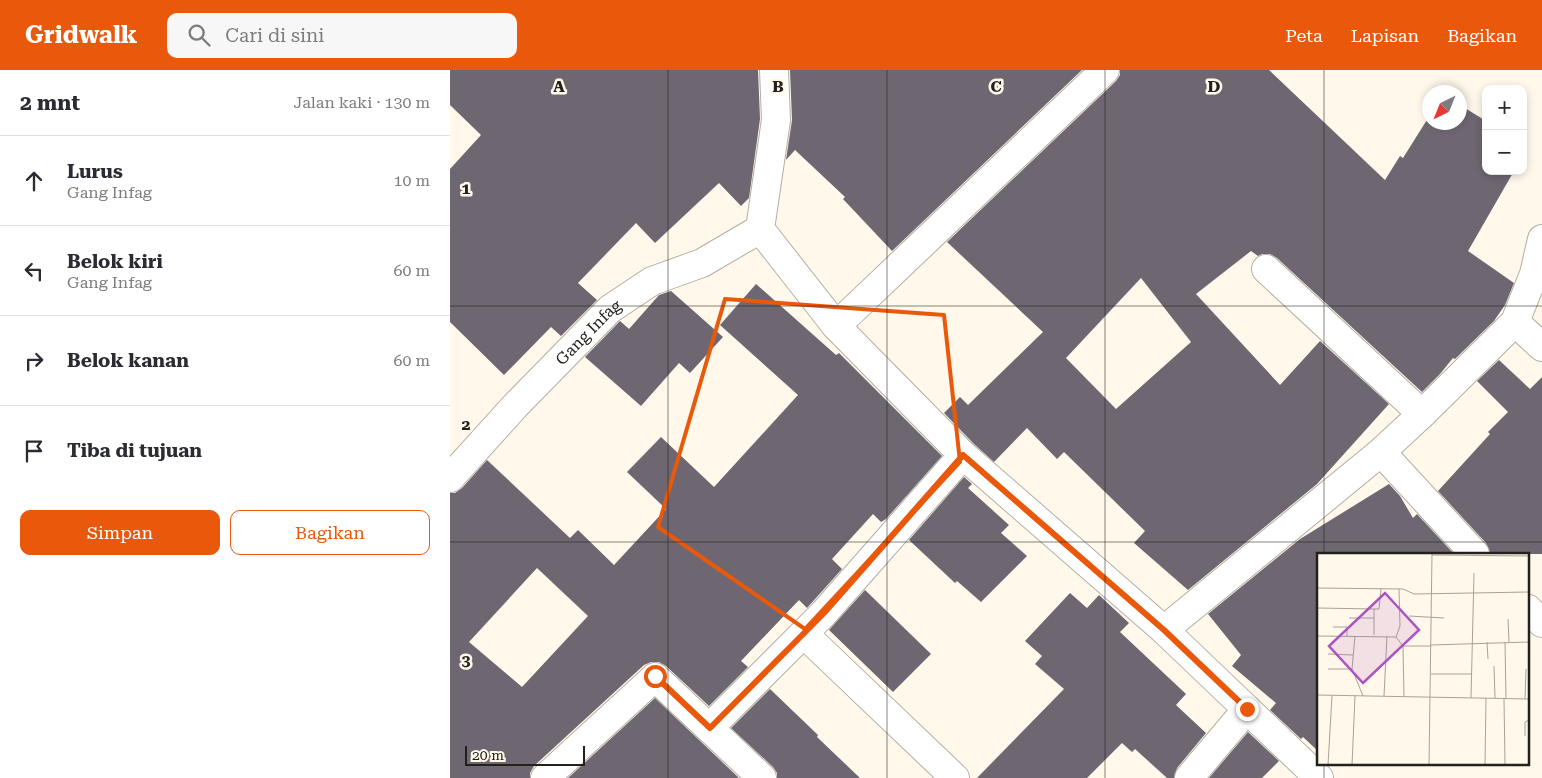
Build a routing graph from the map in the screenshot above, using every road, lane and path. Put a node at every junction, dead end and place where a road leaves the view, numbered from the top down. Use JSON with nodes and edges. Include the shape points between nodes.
{"nodes":[{"id":1,"x":774,"y":70,"type":"edge"},
{"id":2,"x":1105,"y":70,"type":"edge"},
{"id":3,"x":760,"y":229,"type":"junction"},
{"id":4,"x":1542,"y":239,"type":"edge"},
{"id":5,"x":1266,"y":269,"type":"dead end"},
{"id":6,"x":1515,"y":322,"type":"junction"},
{"id":7,"x":836,"y":326,"type":"junction"},
{"id":8,"x":1542,"y":347,"type":"edge"},
{"id":9,"x":1422,"y":414,"type":"junction"},
{"id":10,"x":1380,"y":452,"type":"junction"},
{"id":11,"x":963,"y":455,"type":"junction"},
{"id":12,"x":450,"y":478,"type":"edge"},
{"id":13,"x":1474,"y":553,"type":"edge"},
{"id":14,"x":1530,"y":611,"type":"edge"},
{"id":15,"x":1542,"y":623,"type":"edge"},
{"id":16,"x":1164,"y":630,"type":"junction"},
{"id":17,"x":804,"y":634,"type":"junction"},
{"id":18,"x":1247,"y":709,"type":"junction"},
{"id":19,"x":710,"y":728,"type":"junction"},
{"id":20,"x":545,"y":778,"type":"edge"},
{"id":21,"x":762,"y":778,"type":"edge"},
{"id":22,"x":954,"y":778,"type":"edge"},
{"id":23,"x":1189,"y":778,"type":"edge"},
{"id":24,"x":1319,"y":778,"type":"edge"}],
"edges":[{"from":1,"to":3,"type":"street","via":[[776,120]]},
{"from":2,"to":7,"type":"street"},
{"from":3,"to":7,"type":"street"},
{"from":3,"to":12,"type":"street","name":"Gang Infag","via":[[702,263],[652,281],[610,309],[514,406]]},
{"from":4,"to":6,"type":"street","via":[[1534,274]]},
{"from":5,"to":9,"type":"street"},
{"from":6,"to":8,"type":"street"},
{"from":6,"to":9,"type":"street"},
{"from":7,"to":11,"type":"street"},
{"from":9,"to":10,"type":"street"},
{"from":10,"to":13,"type":"street"},
{"from":10,"to":16,"type":"street"},
{"from":11,"to":16,"type":"street"},
{"from":11,"to":17,"type":"street"},
{"from":14,"to":15,"type":"street"},
{"from":16,"to":18,"type":"street"},
{"from":17,"to":19,"type":"street"},
{"from":17,"to":22,"type":"street"},
{"from":18,"to":23,"type":"street"},
{"from":18,"to":24,"type":"street"},
{"from":19,"to":20,"type":"street","via":[[655,676]]},
{"from":19,"to":21,"type":"street"}]}
